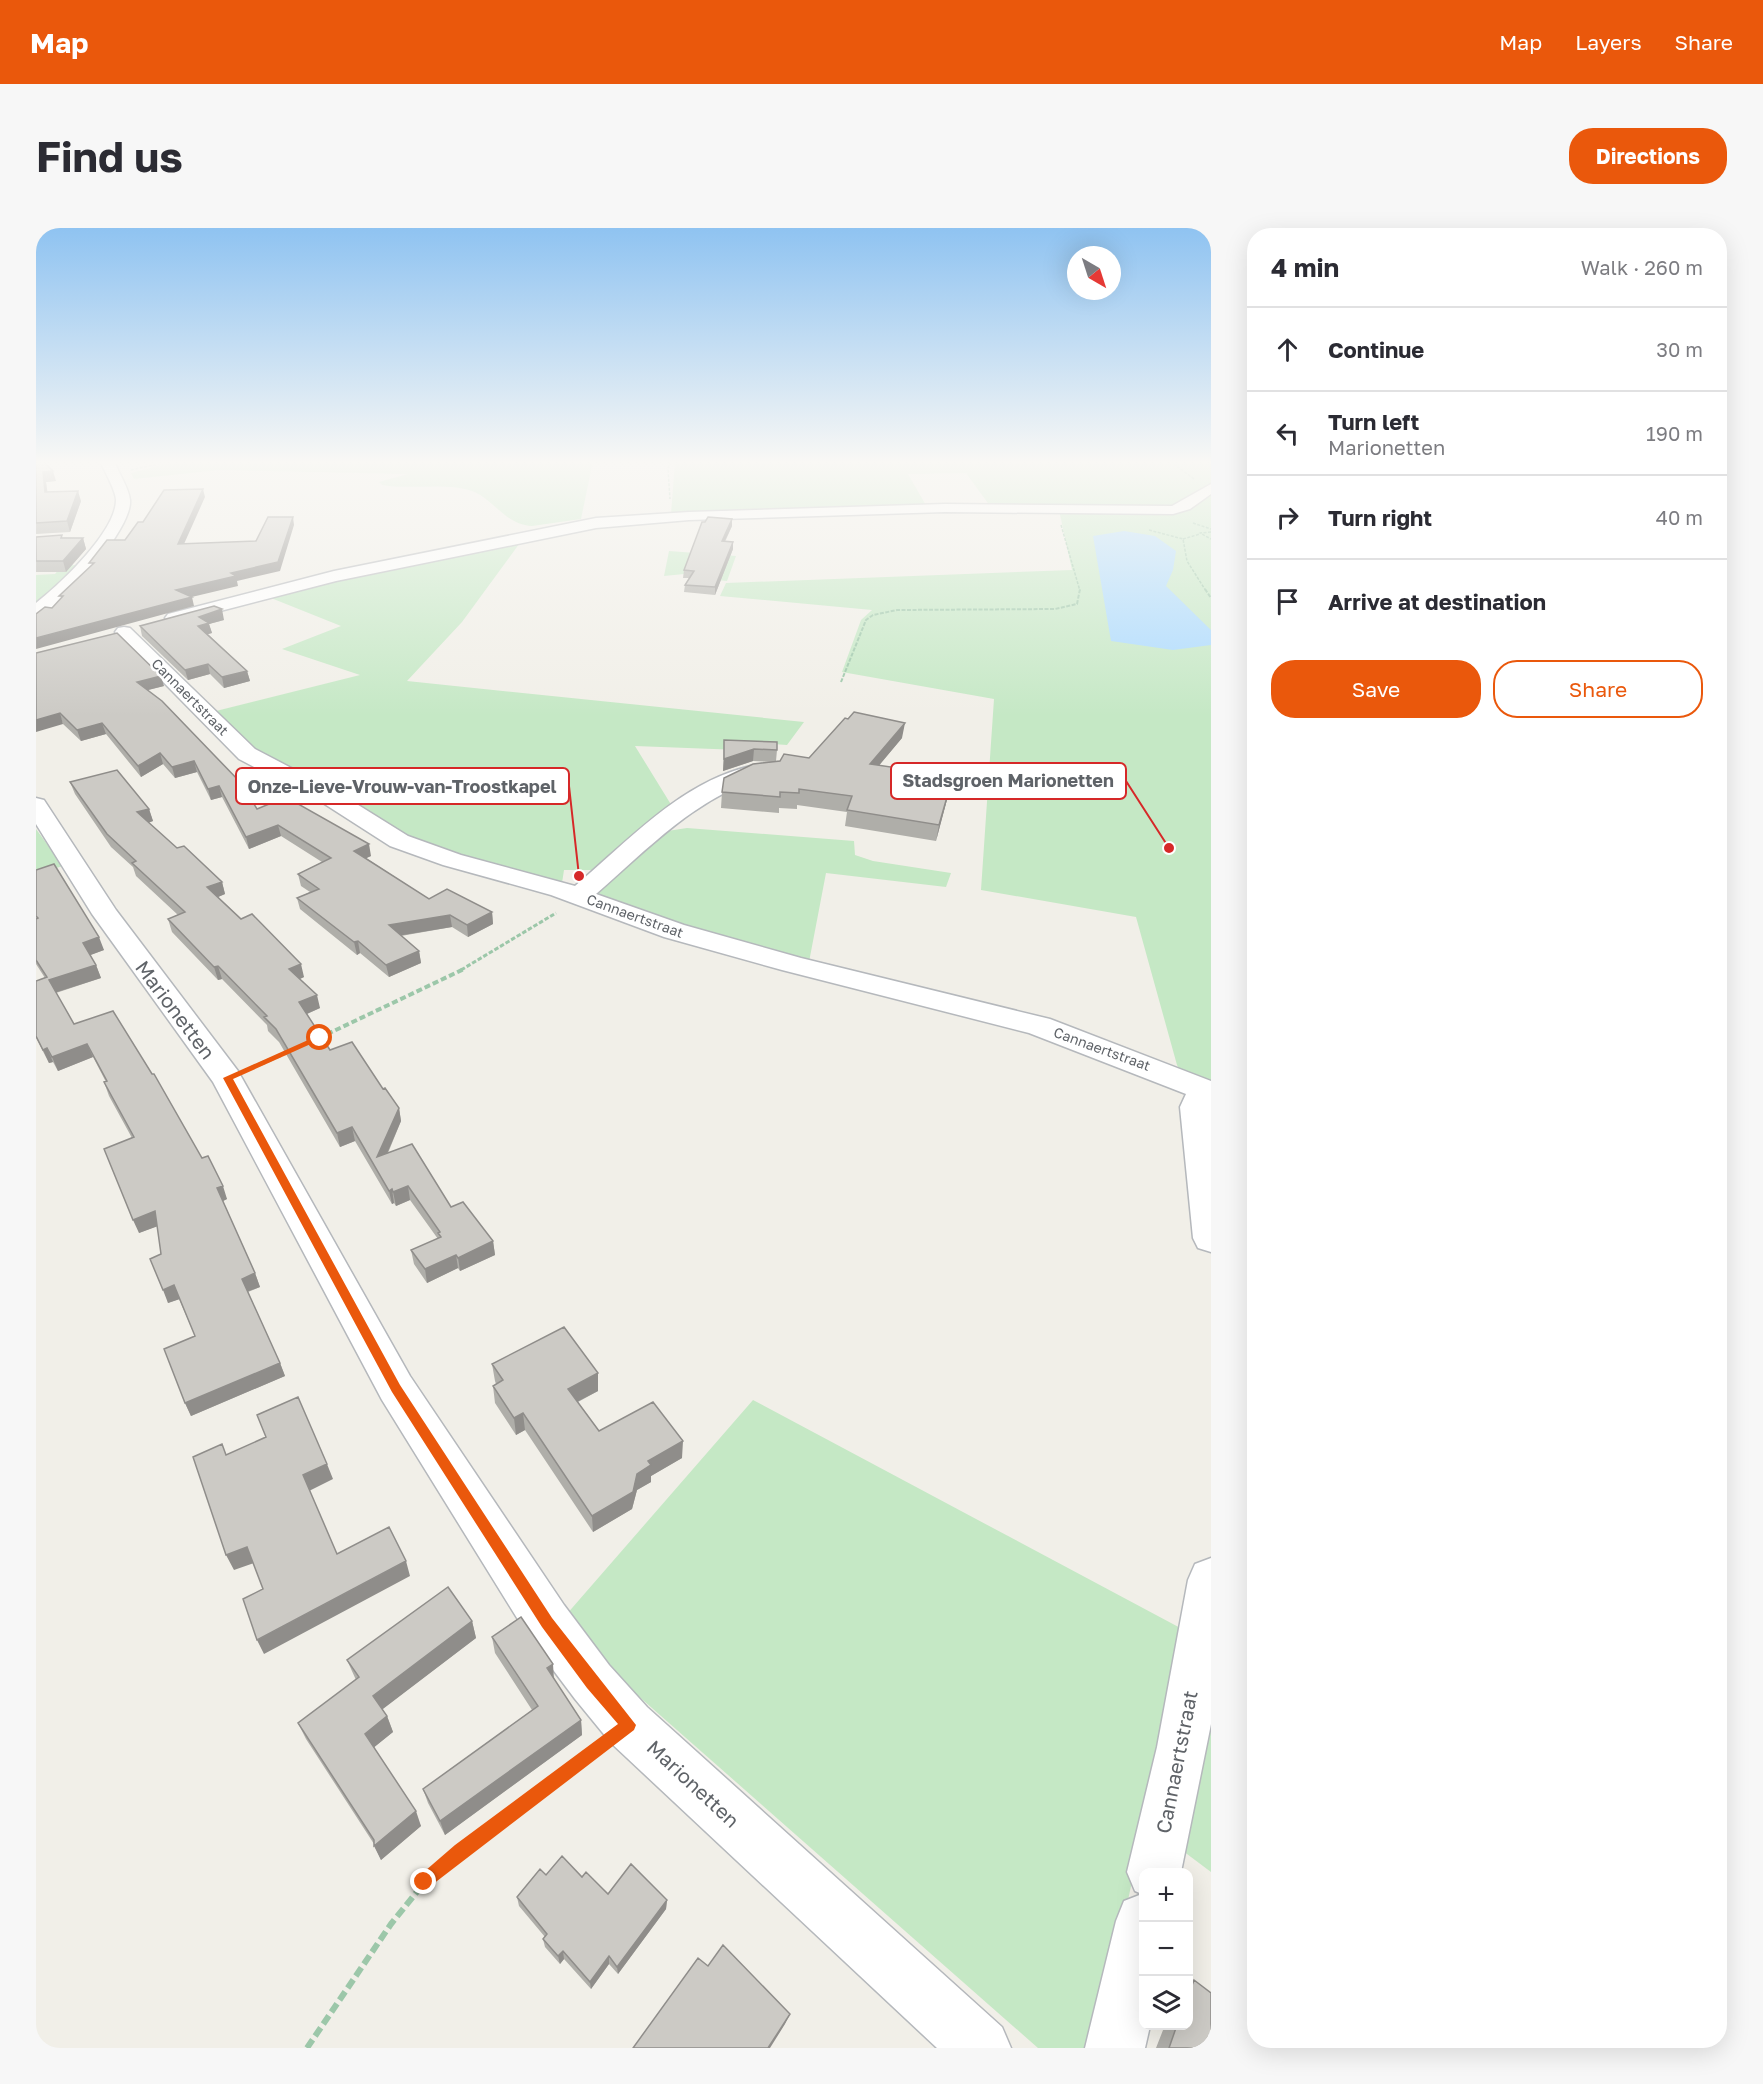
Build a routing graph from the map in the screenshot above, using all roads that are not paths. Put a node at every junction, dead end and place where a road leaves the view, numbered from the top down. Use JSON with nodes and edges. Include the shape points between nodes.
{"nodes":[{"id":1,"x":100,"y":546,"type":"edge"},
{"id":2,"x":479,"y":546,"type":"edge"},
{"id":3,"x":36,"y":610,"type":"edge"},
{"id":4,"x":142,"y":627,"type":"junction"},
{"id":5,"x":102,"y":638,"type":"edge"},
{"id":6,"x":770,"y":769,"type":"edge"},
{"id":7,"x":36,"y":805,"type":"edge"},
{"id":8,"x":579,"y":896,"type":"junction"},
{"id":9,"x":1207,"y":1092,"type":"edge"},
{"id":10,"x":1211,"y":1238,"type":"edge"},
{"id":11,"x":1211,"y":1580,"type":"edge"},
{"id":12,"x":1155,"y":1868,"type":"edge"},
{"id":13,"x":1143,"y":1922,"type":"edge"},
{"id":14,"x":981,"y":2048,"type":"edge"},
{"id":15,"x":1115,"y":2048,"type":"edge"}],
"edges":[{"from":1,"to":3,"type":"street"},
{"from":2,"to":4,"type":"street","via":[[334,576]]},
{"from":4,"to":5,"type":"street"},
{"from":4,"to":8,"type":"street","name":"Cannaertstraat","via":[[247,754],[331,798],[399,841]]},
{"from":6,"to":8,"type":"street","via":[[748,772],[713,788]]},
{"from":7,"to":14,"type":"street","name":"Marionetten","via":[[105,914],[227,1078],[396,1388],[547,1622],[592,1682],[629,1725]]},
{"from":8,"to":9,"type":"street","name":"Cannaertstraat","via":[[674,931],[1039,1026]]},
{"from":9,"to":10,"type":"street","name":"Cannaertstraat","via":[[1196,1107]]},
{"from":11,"to":12,"type":"street","name":"Cannaertstraat","via":[[1182,1747]]},
{"from":13,"to":15,"type":"street"}]}
